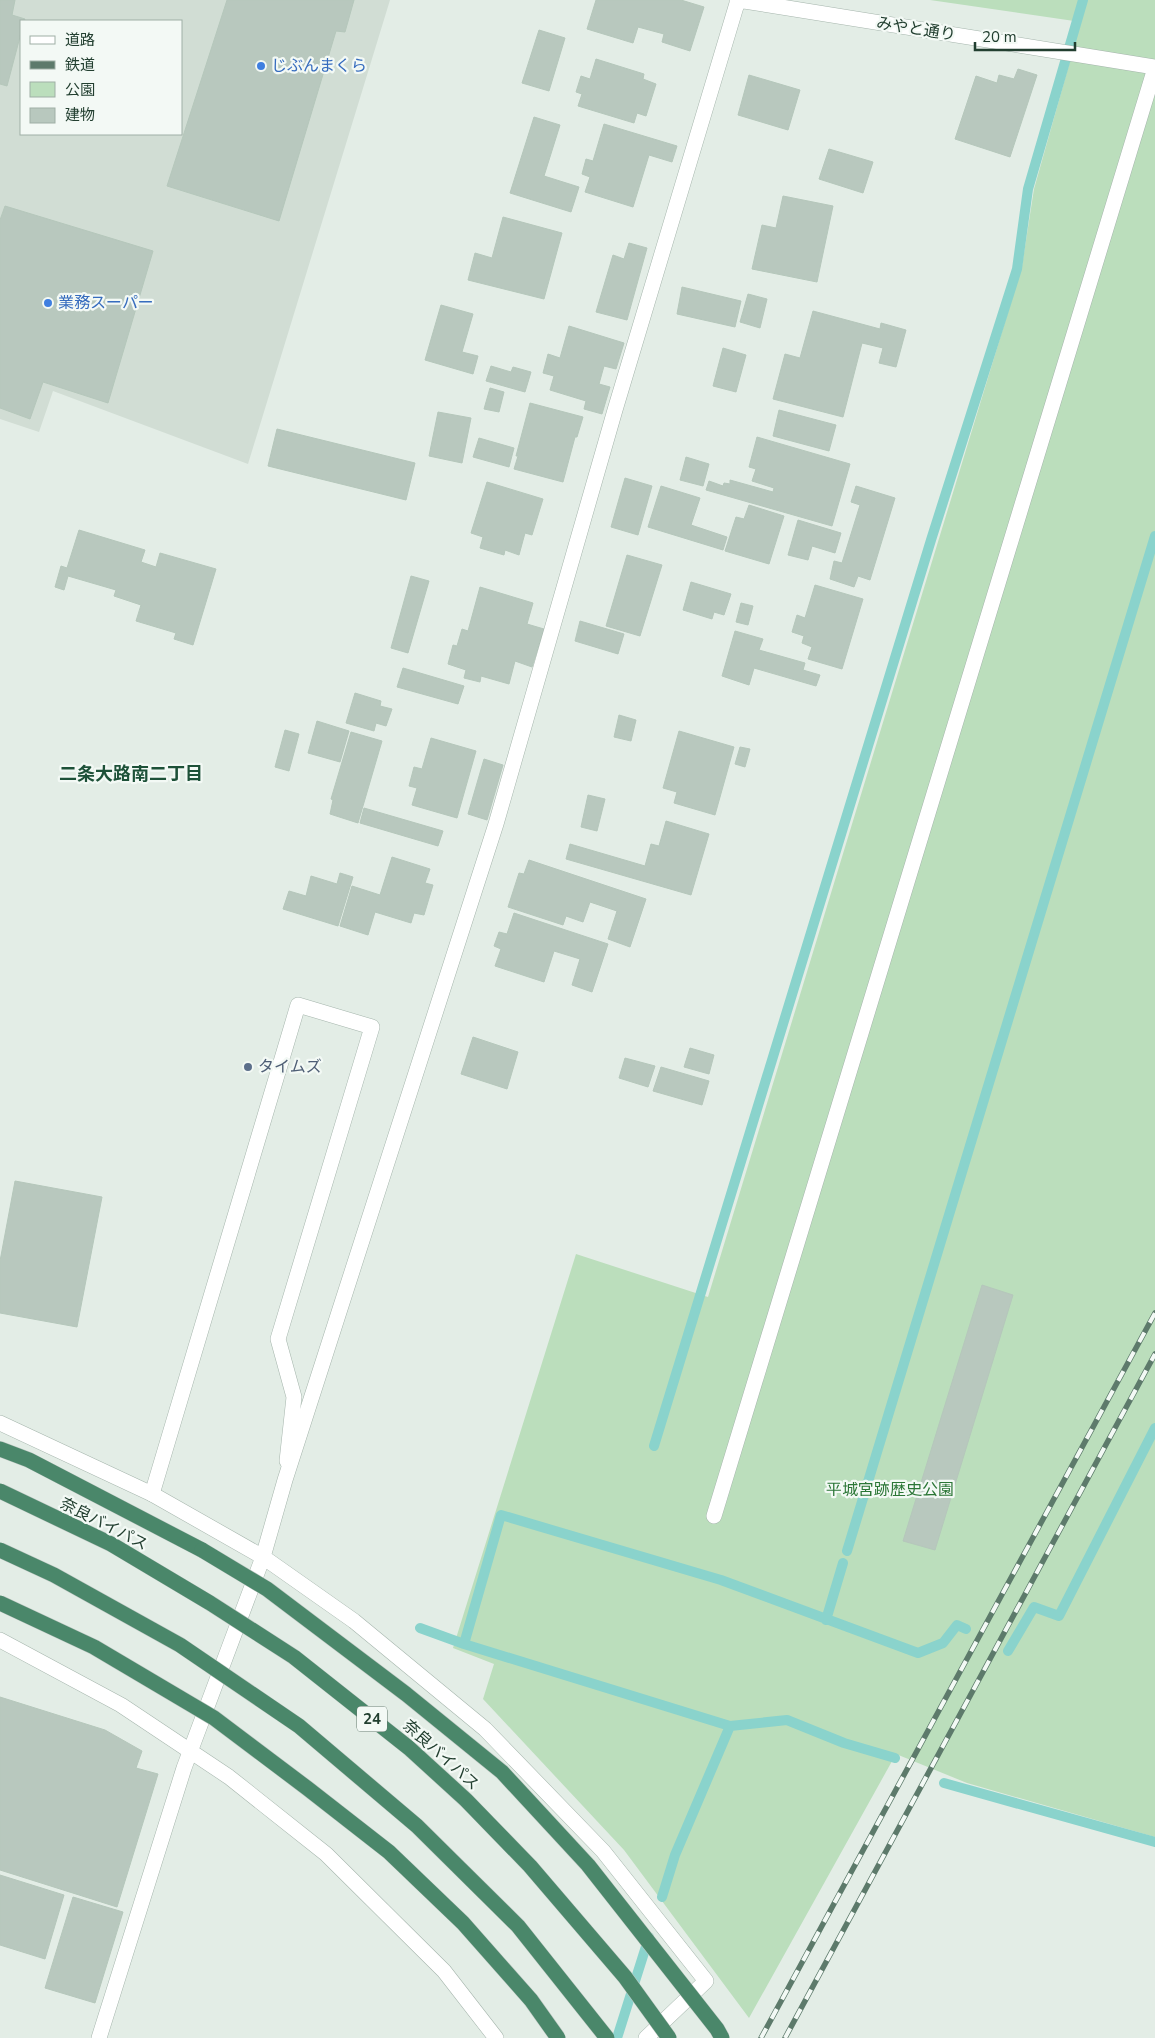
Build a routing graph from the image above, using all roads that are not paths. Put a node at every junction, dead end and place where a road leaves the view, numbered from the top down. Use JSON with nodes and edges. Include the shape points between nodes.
{"nodes":[{"id":1,"x":738,"y":0,"type":"edge"},
{"id":2,"x":1155,"y":68,"type":"edge"},
{"id":3,"x":0,"y":1423,"type":"edge"},
{"id":4,"x":0,"y":1449,"type":"edge"},
{"id":5,"x":285,"y":1480,"type":"junction"},
{"id":6,"x":0,"y":1492,"type":"edge"},
{"id":7,"x":152,"y":1494,"type":"junction"},
{"id":8,"x":714,"y":1516,"type":"dead end"},
{"id":9,"x":0,"y":1550,"type":"edge"},
{"id":10,"x":263,"y":1557,"type":"junction"},
{"id":11,"x":0,"y":1603,"type":"edge"},
{"id":12,"x":0,"y":1640,"type":"edge"},
{"id":13,"x":190,"y":1751,"type":"junction"},
{"id":14,"x":99,"y":2038,"type":"edge"},
{"id":15,"x":496,"y":2038,"type":"edge"},
{"id":16,"x":558,"y":2038,"type":"edge"},
{"id":17,"x":607,"y":2038,"type":"edge"},
{"id":18,"x":646,"y":2038,"type":"edge"},
{"id":19,"x":669,"y":2038,"type":"edge"},
{"id":20,"x":722,"y":2038,"type":"edge"}],
"edges":[{"from":1,"to":2,"type":"street","name":"みやと通り"},
{"from":1,"to":5,"type":"street","via":[[496,824]]},
{"from":2,"to":8,"type":"street"},
{"from":3,"to":7,"type":"street"},
{"from":4,"to":20,"type":"highway","bridge":true,"via":[[29,1460],[202,1550],[267,1589],[406,1694],[502,1772],[588,1865]]},
{"from":5,"to":7,"type":"street","via":[[294,1397],[278,1339],[372,1027],[298,1005]]},
{"from":5,"to":10,"type":"street"},
{"from":6,"to":19,"type":"highway","name":"奈良バイパス","number":"24","bridge":true,"via":[[112,1544],[210,1603],[294,1656],[409,1748],[466,1800],[530,1866],[625,1977]]},
{"from":7,"to":10,"type":"street"},
{"from":9,"to":17,"type":"highway","bridge":true,"via":[[54,1575],[180,1644],[299,1726],[417,1826],[518,1926]]},
{"from":10,"to":13,"type":"street"},
{"from":10,"to":18,"type":"street","via":[[354,1621],[485,1729],[609,1858],[706,1981]]},
{"from":11,"to":16,"type":"highway","bridge":true,"via":[[94,1647],[214,1718],[307,1788],[389,1852],[463,1923],[531,2000]]},
{"from":12,"to":13,"type":"street","via":[[121,1705]]},
{"from":13,"to":14,"type":"street"},
{"from":13,"to":15,"type":"street","via":[[229,1777],[326,1854],[444,1971]]}]}
